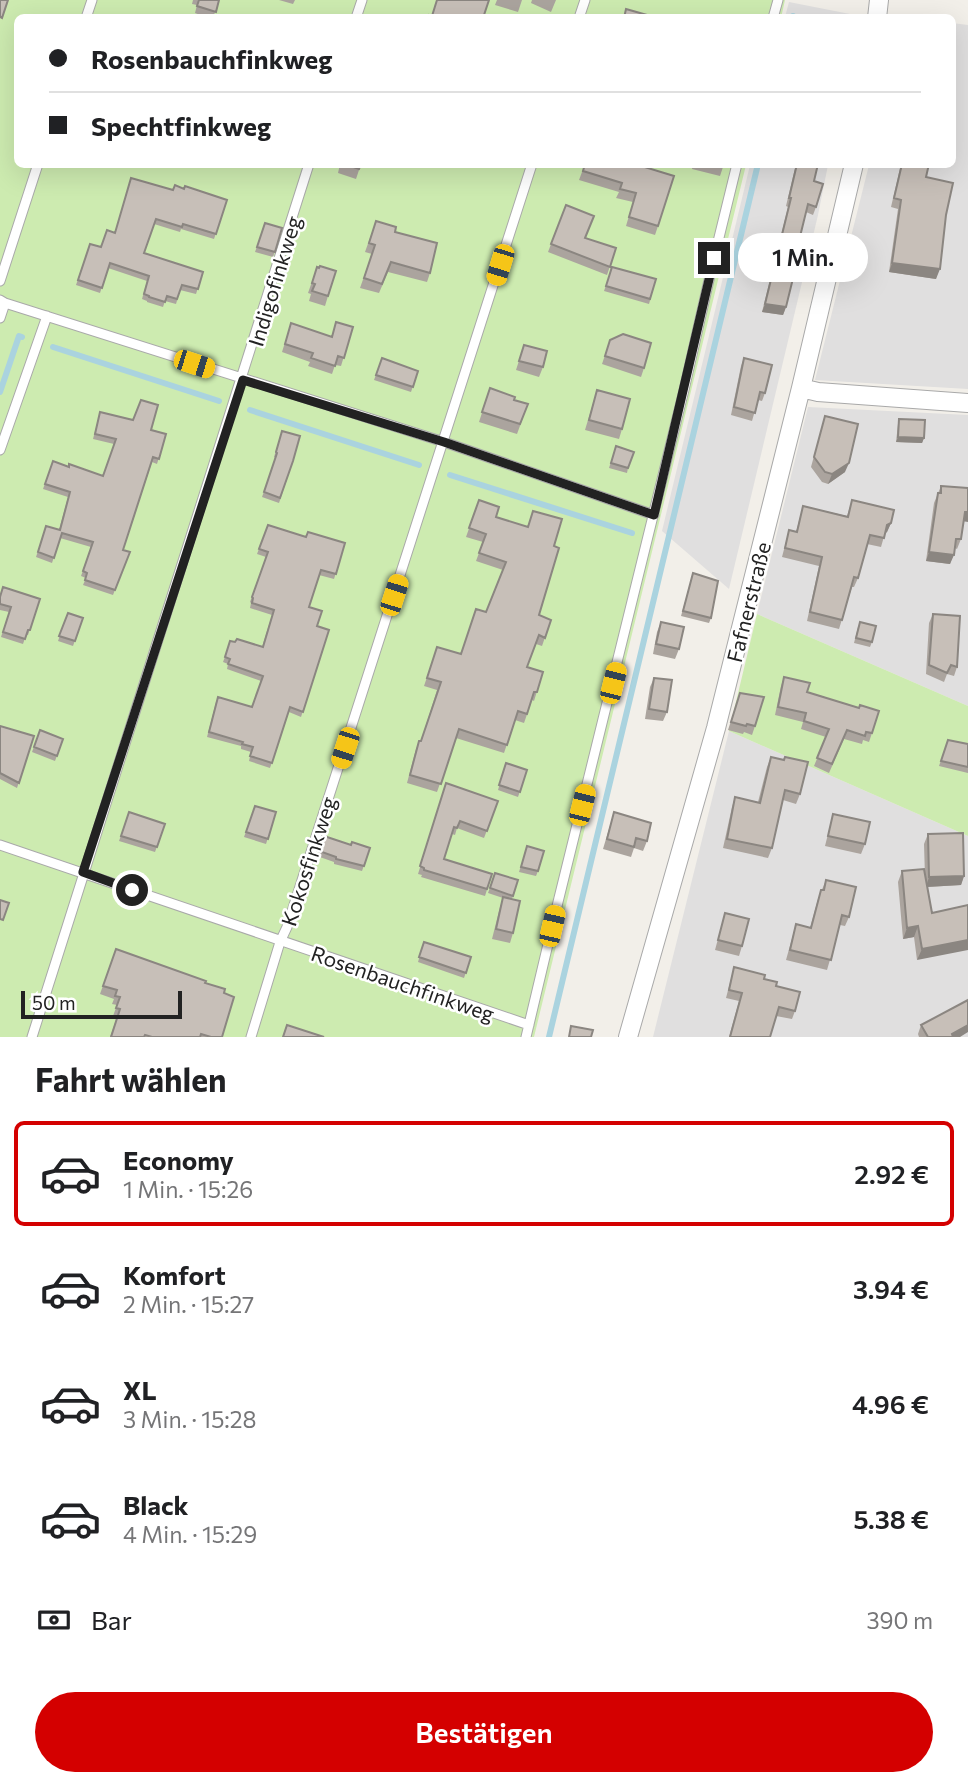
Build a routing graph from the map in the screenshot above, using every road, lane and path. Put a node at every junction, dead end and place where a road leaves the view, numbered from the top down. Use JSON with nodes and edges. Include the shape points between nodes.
{"nodes":[{"id":1,"x":37,"y":168,"type":"edge"},
{"id":2,"x":308,"y":168,"type":"edge"},
{"id":3,"x":531,"y":168,"type":"edge"},
{"id":4,"x":736,"y":168,"type":"edge"},
{"id":5,"x":853,"y":168,"type":"edge"},
{"id":6,"x":0,"y":281,"type":"edge"},
{"id":7,"x":2,"y":302,"type":"edge"},
{"id":8,"x":47,"y":316,"type":"junction"},
{"id":9,"x":0,"y":318,"type":"edge"},
{"id":10,"x":243,"y":380,"type":"junction"},
{"id":11,"x":801,"y":388,"type":"junction"},
{"id":12,"x":968,"y":403,"type":"edge"},
{"id":13,"x":444,"y":442,"type":"junction"},
{"id":14,"x":0,"y":450,"type":"edge"},
{"id":15,"x":654,"y":515,"type":"junction"},
{"id":16,"x":0,"y":845,"type":"edge"},
{"id":17,"x":83,"y":872,"type":"junction"},
{"id":18,"x":280,"y":942,"type":"junction"},
{"id":19,"x":529,"y":1025,"type":"junction"},
{"id":20,"x":32,"y":1037,"type":"edge"},
{"id":21,"x":251,"y":1037,"type":"edge"},
{"id":22,"x":526,"y":1037,"type":"edge"},
{"id":23,"x":628,"y":1037,"type":"edge"}],
"edges":[{"from":1,"to":6,"type":"lane"},
{"from":2,"to":10,"type":"lane","name":"Indigofinkweg"},
{"from":3,"to":13,"type":"lane","name":"Kokosfinkweg"},
{"from":4,"to":15,"type":"lane"},
{"from":5,"to":11,"type":"street","name":"Fafnerstraße"},
{"from":7,"to":8,"type":"lane"},
{"from":7,"to":9,"type":"lane"},
{"from":8,"to":10,"type":"lane"},
{"from":8,"to":14,"type":"lane"},
{"from":10,"to":13,"type":"lane"},
{"from":10,"to":17,"type":"lane","name":"Indigofinkweg"},
{"from":11,"to":12,"type":"street"},
{"from":11,"to":23,"type":"street","name":"Fafnerstraße","via":[[716,728]]},
{"from":13,"to":15,"type":"lane"},
{"from":13,"to":18,"type":"lane","name":"Kokosfinkweg"},
{"from":15,"to":19,"type":"lane"},
{"from":16,"to":17,"type":"lane","name":"Rosenbauchfinkweg"},
{"from":17,"to":18,"type":"lane","name":"Rosenbauchfinkweg"},
{"from":17,"to":20,"type":"lane","name":"Indigofinkweg"},
{"from":18,"to":19,"type":"lane","name":"Rosenbauchfinkweg"},
{"from":18,"to":21,"type":"lane","name":"Kokosfinkweg"},
{"from":19,"to":22,"type":"lane"}]}
